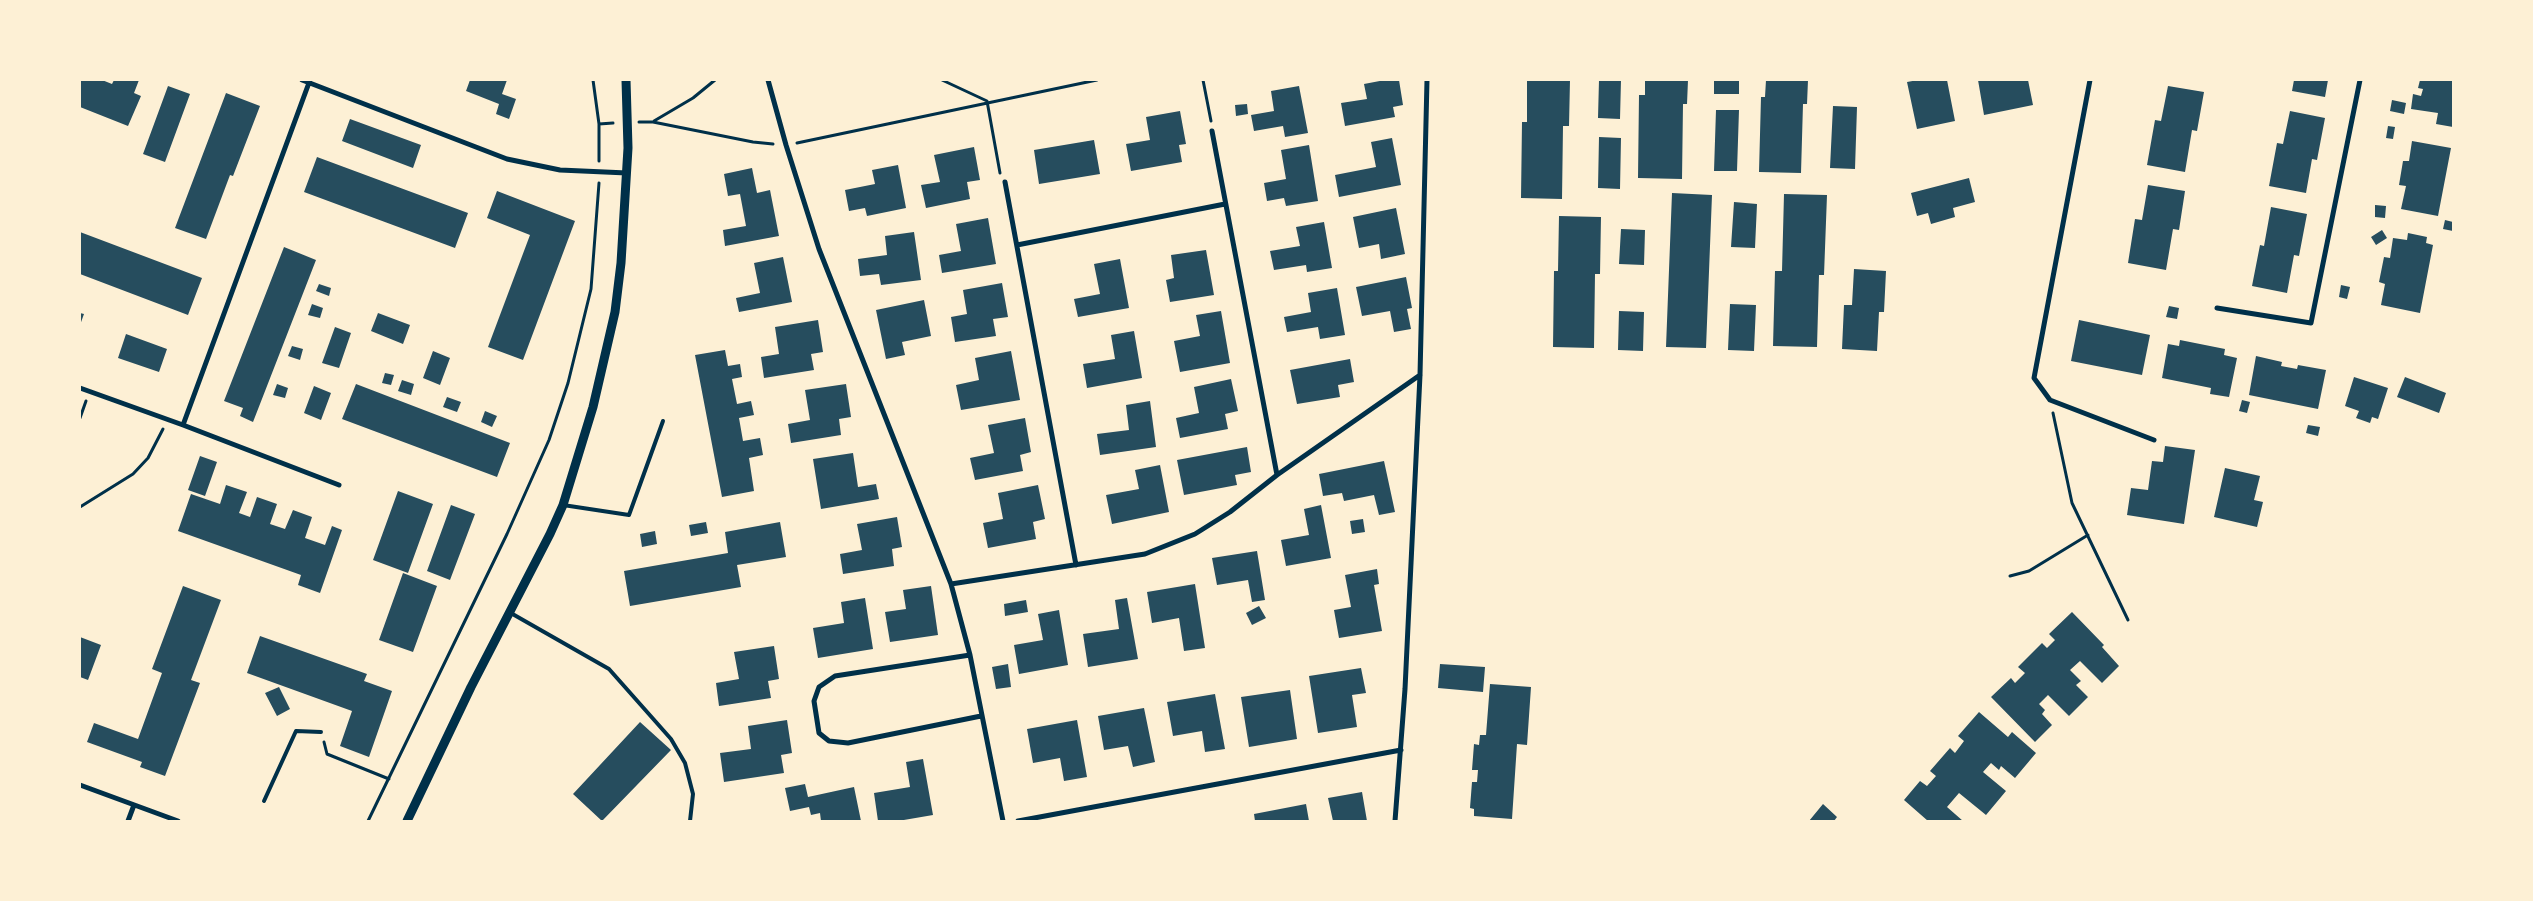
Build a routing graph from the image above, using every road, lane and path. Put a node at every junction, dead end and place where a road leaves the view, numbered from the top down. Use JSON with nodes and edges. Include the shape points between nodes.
{"nodes":[{"id":1,"x":302,"y":80,"type":"edge"},
{"id":2,"x":593,"y":80,"type":"edge"},
{"id":3,"x":626,"y":80,"type":"edge"},
{"id":4,"x":715,"y":80,"type":"edge"},
{"id":5,"x":768,"y":80,"type":"edge"},
{"id":6,"x":942,"y":80,"type":"edge"},
{"id":7,"x":1070,"y":80,"type":"edge"},
{"id":8,"x":1097,"y":80,"type":"edge"},
{"id":9,"x":1203,"y":80,"type":"edge"},
{"id":10,"x":1427,"y":80,"type":"edge"},
{"id":11,"x":2090,"y":80,"type":"edge"},
{"id":12,"x":2360,"y":80,"type":"edge"},
{"id":13,"x":310,"y":82,"type":"edge"},
{"id":14,"x":1067,"y":86,"type":"junction"},
{"id":15,"x":987,"y":102,"type":"junction"},
{"id":16,"x":628,"y":122,"type":"junction"},
{"id":17,"x":653,"y":122,"type":"junction"},
{"id":18,"x":599,"y":124,"type":"junction"},
{"id":19,"x":1212,"y":131,"type":"joint"},
{"id":20,"x":786,"y":145,"type":"junction"},
{"id":21,"x":599,"y":171,"type":"junction"},
{"id":22,"x":627,"y":173,"type":"junction"},
{"id":23,"x":1005,"y":182,"type":"joint"},
{"id":24,"x":1225,"y":204,"type":"junction"},
{"id":25,"x":1017,"y":245,"type":"junction"},
{"id":26,"x":2217,"y":308,"type":"dead end"},
{"id":27,"x":1420,"y":375,"type":"junction"},
{"id":28,"x":80,"y":388,"type":"edge"},
{"id":29,"x":2050,"y":400,"type":"junction"},
{"id":30,"x":167,"y":419,"type":"junction"},
{"id":31,"x":663,"y":421,"type":"dead end"},
{"id":32,"x":183,"y":424,"type":"junction"},
{"id":33,"x":2154,"y":440,"type":"dead end"},
{"id":34,"x":1277,"y":475,"type":"junction"},
{"id":35,"x":339,"y":485,"type":"dead end"},
{"id":36,"x":563,"y":505,"type":"junction"},
{"id":37,"x":80,"y":508,"type":"edge"},
{"id":38,"x":2088,"y":535,"type":"junction"},
{"id":39,"x":1076,"y":565,"type":"junction"},
{"id":40,"x":2010,"y":576,"type":"dead end"},
{"id":41,"x":951,"y":584,"type":"junction"},
{"id":42,"x":509,"y":612,"type":"junction"},
{"id":43,"x":2128,"y":620,"type":"dead end"},
{"id":44,"x":970,"y":655,"type":"junction"},
{"id":45,"x":981,"y":716,"type":"junction"},
{"id":46,"x":321,"y":732,"type":"joint"},
{"id":47,"x":1401,"y":750,"type":"junction"},
{"id":48,"x":389,"y":779,"type":"junction"},
{"id":49,"x":80,"y":784,"type":"edge"},
{"id":50,"x":264,"y":801,"type":"dead end"},
{"id":51,"x":134,"y":805,"type":"junction"},
{"id":52,"x":128,"y":821,"type":"edge"},
{"id":53,"x":178,"y":821,"type":"edge"},
{"id":54,"x":368,"y":821,"type":"edge"},
{"id":55,"x":407,"y":821,"type":"edge"},
{"id":56,"x":690,"y":821,"type":"edge"},
{"id":57,"x":1003,"y":821,"type":"edge"},
{"id":58,"x":1018,"y":821,"type":"edge"},
{"id":59,"x":1395,"y":821,"type":"edge"}],
"edges":[{"from":1,"to":13,"type":"street"},
{"from":2,"to":18,"type":"path"},
{"from":3,"to":16,"type":"street"},
{"from":4,"to":17,"type":"path","via":[[693,98]]},
{"from":5,"to":20,"type":"street"},
{"from":6,"to":15,"type":"path"},
{"from":7,"to":14,"type":"path"},
{"from":8,"to":14,"type":"path"},
{"from":9,"to":19,"type":"path"},
{"from":10,"to":27,"type":"street"},
{"from":11,"to":29,"type":"street","via":[[2034,378]]},
{"from":12,"to":26,"type":"street","via":[[2310,323]]},
{"from":13,"to":21,"type":"street","via":[[508,159],[546,168]]},
{"from":13,"to":32,"type":"street"},
{"from":14,"to":15,"type":"path"},
{"from":15,"to":20,"type":"path"},
{"from":15,"to":23,"type":"path","via":[[1000,174]]},
{"from":16,"to":17,"type":"path"},
{"from":16,"to":18,"type":"path"},
{"from":16,"to":22,"type":"street"},
{"from":17,"to":20,"type":"path","via":[[753,142]]},
{"from":18,"to":21,"type":"path"},
{"from":19,"to":24,"type":"street"},
{"from":20,"to":41,"type":"street","via":[[819,249]]},
{"from":21,"to":22,"type":"street"},
{"from":21,"to":48,"type":"path","via":[[591,289],[568,383],[549,440]]},
{"from":22,"to":36,"type":"street","via":[[621,263],[609,343],[594,407]]},
{"from":23,"to":25,"type":"street"},
{"from":24,"to":25,"type":"street"},
{"from":24,"to":34,"type":"street"},
{"from":25,"to":39,"type":"street"},
{"from":27,"to":34,"type":"street"},
{"from":27,"to":47,"type":"street"},
{"from":28,"to":30,"type":"street"},
{"from":29,"to":33,"type":"street"},
{"from":29,"to":38,"type":"path","via":[[2072,503]]},
{"from":30,"to":32,"type":"street"},
{"from":30,"to":37,"type":"path","via":[[148,458],[133,474]]},
{"from":31,"to":36,"type":"lane","via":[[629,515]]},
{"from":32,"to":35,"type":"street"},
{"from":34,"to":39,"type":"street","via":[[1230,512],[1174,544],[1144,554]]},
{"from":36,"to":42,"type":"street"},
{"from":38,"to":40,"type":"path","via":[[2029,571]]},
{"from":38,"to":43,"type":"path"},
{"from":39,"to":41,"type":"street"},
{"from":41,"to":44,"type":"street"},
{"from":42,"to":55,"type":"street"},
{"from":42,"to":56,"type":"lane","via":[[609,669],[671,740],[684,763],[693,794]]},
{"from":44,"to":45,"type":"street"},
{"from":44,"to":45,"type":"street","via":[[835,676],[819,687],[814,702],[819,733],[829,741],[848,743]]},
{"from":45,"to":57,"type":"street"},
{"from":46,"to":48,"type":"path","via":[[327,754]]},
{"from":46,"to":50,"type":"lane","via":[[296,731]]},
{"from":47,"to":58,"type":"street"},
{"from":47,"to":59,"type":"street"},
{"from":48,"to":54,"type":"path"},
{"from":49,"to":51,"type":"street"},
{"from":51,"to":52,"type":"street"},
{"from":51,"to":53,"type":"street"}]}
